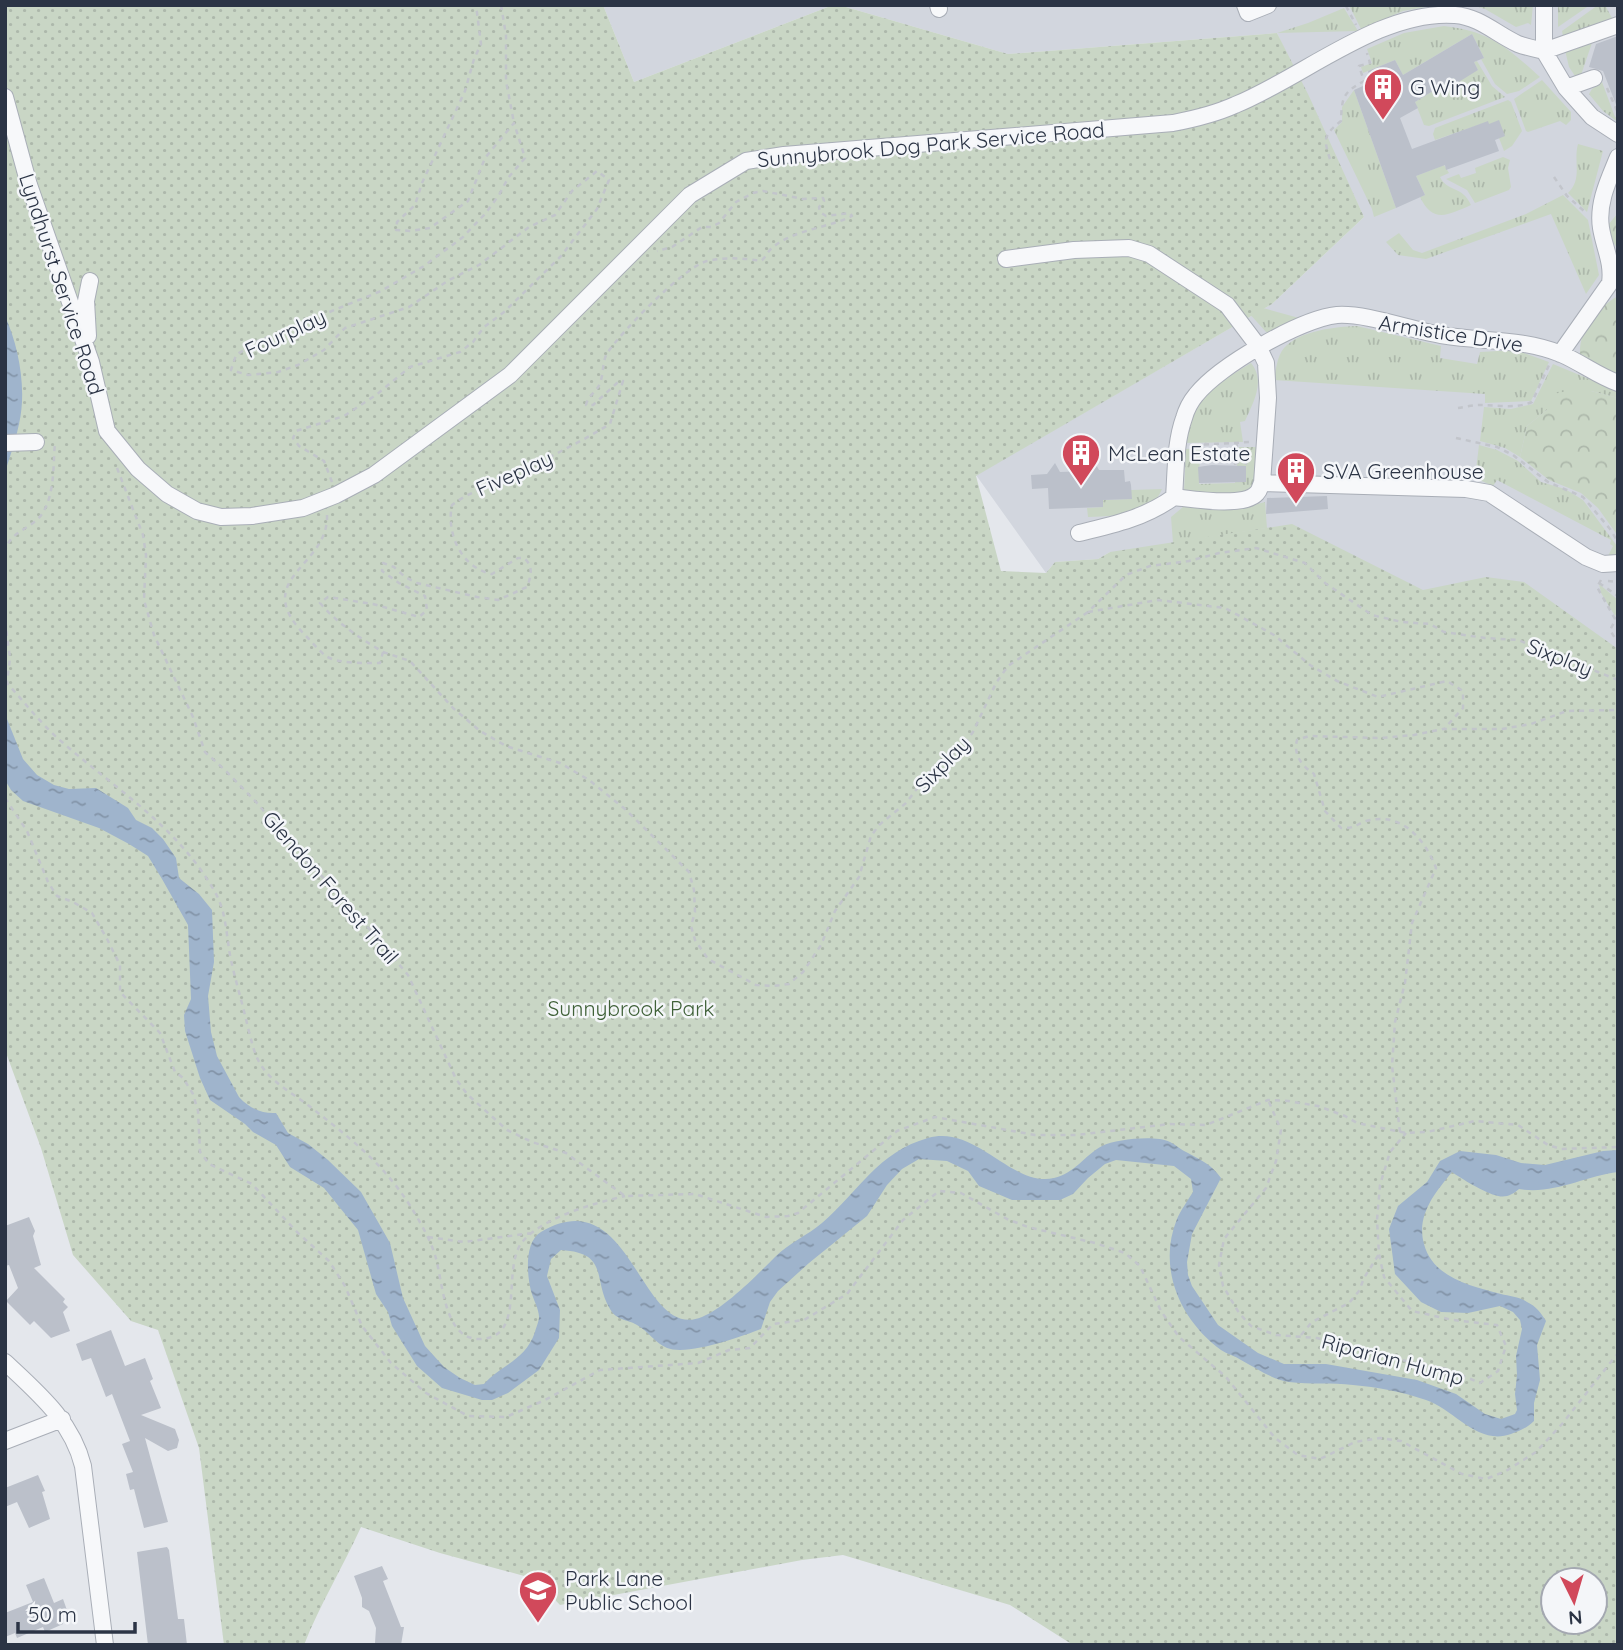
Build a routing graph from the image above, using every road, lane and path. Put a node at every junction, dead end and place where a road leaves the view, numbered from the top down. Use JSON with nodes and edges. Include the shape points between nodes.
{"nodes":[{"id":1,"x":475,"y":5,"type":"edge"},
{"id":2,"x":501,"y":5,"type":"edge"},
{"id":3,"x":1245,"y":5,"type":"edge"},
{"id":4,"x":1268,"y":5,"type":"edge"},
{"id":5,"x":1544,"y":5,"type":"edge"},
{"id":6,"x":1346,"y":6,"type":"edge"},
{"id":7,"x":1618,"y":25,"type":"edge"},
{"id":8,"x":1360,"y":30,"type":"dead end"},
{"id":9,"x":1366,"y":50,"type":"dead end"},
{"id":10,"x":1544,"y":51,"type":"junction"},
{"id":11,"x":1594,"y":78,"type":"joint"},
{"id":12,"x":1566,"y":88,"type":"junction"},
{"id":13,"x":5,"y":97,"type":"edge"},
{"id":14,"x":1618,"y":113,"type":"edge"},
{"id":15,"x":514,"y":123,"type":"junction"},
{"id":16,"x":1618,"y":134,"type":"edge"},
{"id":17,"x":1618,"y":157,"type":"edge"},
{"id":18,"x":1330,"y":159,"type":"dead end"},
{"id":19,"x":1554,"y":177,"type":"dead end"},
{"id":20,"x":1589,"y":216,"type":"dead end"},
{"id":21,"x":633,"y":251,"type":"junction"},
{"id":22,"x":1006,"y":259,"type":"dead end"},
{"id":23,"x":90,"y":281,"type":"dead end"},
{"id":24,"x":1258,"y":346,"type":"junction"},
{"id":25,"x":1560,"y":354,"type":"junction"},
{"id":26,"x":91,"y":362,"type":"junction"},
{"id":27,"x":1618,"y":383,"type":"edge"},
{"id":28,"x":1458,"y":408,"type":"dead end"},
{"id":29,"x":107,"y":431,"type":"joint"},
{"id":30,"x":1456,"y":438,"type":"dead end"},
{"id":31,"x":36,"y":442,"type":"dead end"},
{"id":32,"x":55,"y":442,"type":"dead end"},
{"id":33,"x":1265,"y":442,"type":"junction"},
{"id":34,"x":5,"y":443,"type":"edge"},
{"id":35,"x":1237,"y":443,"type":"junction"},
{"id":36,"x":1177,"y":446,"type":"junction"},
{"id":37,"x":116,"y":464,"type":"dead end"},
{"id":38,"x":1249,"y":467,"type":"dead end"},
{"id":39,"x":1262,"y":482,"type":"junction"},
{"id":40,"x":331,"y":497,"type":"junction"},
{"id":41,"x":1174,"y":497,"type":"junction"},
{"id":42,"x":1079,"y":533,"type":"dead end"},
{"id":43,"x":1618,"y":542,"type":"edge"},
{"id":44,"x":5,"y":553,"type":"edge"},
{"id":45,"x":1618,"y":564,"type":"edge"},
{"id":46,"x":1618,"y":582,"type":"edge"},
{"id":47,"x":1598,"y":583,"type":"junction"},
{"id":48,"x":1618,"y":596,"type":"edge"},
{"id":49,"x":1088,"y":612,"type":"junction"},
{"id":50,"x":1618,"y":615,"type":"edge"},
{"id":51,"x":1615,"y":620,"type":"junction"},
{"id":52,"x":5,"y":621,"type":"edge"},
{"id":53,"x":1618,"y":643,"type":"edge"},
{"id":54,"x":383,"y":652,"type":"junction"},
{"id":55,"x":1618,"y":680,"type":"edge"},
{"id":56,"x":1618,"y":710,"type":"edge"},
{"id":57,"x":1443,"y":729,"type":"junction"},
{"id":58,"x":5,"y":798,"type":"edge"},
{"id":59,"x":1268,"y":1100,"type":"junction"},
{"id":60,"x":1399,"y":1132,"type":"junction"},
{"id":61,"x":1406,"y":1133,"type":"junction"},
{"id":62,"x":1618,"y":1147,"type":"edge"},
{"id":63,"x":625,"y":1196,"type":"junction"},
{"id":64,"x":532,"y":1233,"type":"junction"},
{"id":65,"x":428,"y":1237,"type":"junction"},
{"id":66,"x":1378,"y":1254,"type":"junction"},
{"id":67,"x":1300,"y":1335,"type":"junction"},
{"id":68,"x":1618,"y":1353,"type":"edge"},
{"id":69,"x":5,"y":1362,"type":"edge"},
{"id":70,"x":62,"y":1419,"type":"junction"},
{"id":71,"x":5,"y":1441,"type":"edge"},
{"id":72,"x":105,"y":1645,"type":"edge"}],
"edges":[{"from":1,"to":15,"type":"path","via":[[481,44],[415,205],[397,222],[396,230],[430,228],[468,201],[485,158]]},
{"from":2,"to":15,"type":"path"},
{"from":3,"to":4,"type":"street","via":[[1248,13]]},
{"from":5,"to":10,"type":"street"},
{"from":6,"to":8,"type":"path"},
{"from":7,"to":10,"type":"street"},
{"from":9,"to":18,"type":"path","via":[[1370,63],[1359,66],[1364,81],[1341,103],[1341,121],[1326,137]]},
{"from":10,"to":12,"type":"street"},
{"from":10,"to":21,"type":"street","name":"Sunnybrook Dog Park Service Road","via":[[1518,44],[1466,17],[1426,16],[1397,23],[1236,105],[1197,118],[746,161],[690,195]]},
{"from":11,"to":12,"type":"street"},
{"from":11,"to":14,"type":"path","via":[[1602,75]]},
{"from":12,"to":16,"type":"street","via":[[1592,117]]},
{"from":13,"to":26,"type":"street","name":"Lyndhurst Service Road","via":[[33,196]]},
{"from":15,"to":40,"type":"path","name":"Fourplay","via":[[525,158],[463,237],[381,291],[294,325],[236,355],[231,370],[248,375],[298,365],[324,350],[345,328],[409,307],[479,265],[529,227],[555,215],[572,191],[597,172],[608,180],[597,209],[561,256],[473,342],[460,352],[410,368],[344,416],[296,431],[293,438],[299,446],[324,461]]},
{"from":17,"to":25,"type":"street","via":[[1601,209],[1610,283]]},
{"from":19,"to":20,"type":"path"},
{"from":21,"to":40,"type":"street","name":"Sunnybrook Dog Park Service Road","via":[[510,374],[385,467]]},
{"from":21,"to":54,"type":"path","name":"Fiveplay","via":[[672,247],[702,227],[719,223],[736,202],[763,191],[823,198],[819,207],[826,216],[852,215],[790,237],[770,249],[761,261],[705,261],[686,273],[607,354],[600,385],[586,405],[593,405],[624,382],[610,424],[452,505],[452,532],[470,564],[492,574],[524,558],[531,575],[527,587],[498,600],[477,597],[417,583],[383,563],[382,571],[425,596],[427,610],[419,617],[335,597],[320,603],[353,634]]},
{"from":22,"to":24,"type":"street","via":[[1109,248],[1149,254],[1227,305]]},
{"from":23,"to":26,"type":"street","via":[[86,320]]},
{"from":24,"to":25,"type":"street","name":"Armistice Drive","via":[[1337,315],[1442,335],[1508,340]]},
{"from":24,"to":33,"type":"street","via":[[1266,363]]},
{"from":24,"to":36,"type":"street","name":"Armistice Drive","via":[[1194,396]]},
{"from":25,"to":27,"type":"street","name":"Armistice Drive"},
{"from":25,"to":28,"type":"path","via":[[1550,363],[1532,401]]},
{"from":26,"to":29,"type":"street","name":"Lyndhurst Service Road"},
{"from":29,"to":40,"type":"street","name":"Sunnybrook Dog Park Service Road","via":[[138,469],[167,494],[197,511],[221,517],[252,516],[303,508]]},
{"from":30,"to":43,"type":"path","via":[[1497,447],[1548,482],[1583,497]]},
{"from":31,"to":34,"type":"street"},
{"from":32,"to":44,"type":"path","via":[[52,487],[43,512],[6,543]]},
{"from":33,"to":35,"type":"path"},
{"from":33,"to":39,"type":"street"},
{"from":35,"to":36,"type":"path"},
{"from":35,"to":38,"type":"path","via":[[1234,464],[1241,461]]},
{"from":36,"to":41,"type":"street","name":"Armistice Drive"},
{"from":37,"to":63,"type":"path","name":"Glendon Forest Trail","via":[[143,535],[144,600],[154,635],[205,752],[339,892],[408,975],[456,1079],[479,1107],[507,1130],[566,1153]]},
{"from":39,"to":41,"type":"street","via":[[1257,493],[1246,499]]},
{"from":39,"to":45,"type":"street","via":[[1489,493],[1586,558]]},
{"from":40,"to":54,"type":"path","via":[[323,540],[284,594],[289,614],[328,658],[380,663]]},
{"from":41,"to":42,"type":"street","via":[[1136,519]]},
{"from":46,"to":47,"type":"path"},
{"from":47,"to":48,"type":"path"},
{"from":47,"to":51,"type":"path"},
{"from":49,"to":54,"type":"path","name":"Sixplay","via":[[1008,666],[961,749],[932,769],[906,803],[879,825],[859,877],[803,972],[789,984],[773,986],[756,985],[708,959],[691,926],[695,912],[689,872],[625,809],[589,779],[560,763],[506,746],[480,731],[410,661]]},
{"from":49,"to":55,"type":"path","name":"Sixplay","via":[[1126,575],[1150,566],[1256,548],[1305,563],[1325,583],[1372,615],[1430,624],[1444,632],[1518,640]]},
{"from":49,"to":57,"type":"path","via":[[1158,600],[1224,608],[1274,635],[1319,671],[1378,696],[1447,681],[1463,691],[1463,708]]},
{"from":50,"to":51,"type":"path"},
{"from":51,"to":53,"type":"path","via":[[1610,630]]},
{"from":52,"to":65,"type":"path","via":[[10,658],[7,683],[59,740],[168,830],[216,894],[262,1067],[379,1164]]},
{"from":56,"to":57,"type":"path","name":"Sixplay","via":[[1567,711],[1502,729]]},
{"from":57,"to":60,"type":"path","name":"Sixplay","via":[[1381,738],[1309,736],[1297,740],[1294,749],[1314,774],[1325,811],[1341,828],[1355,828],[1365,821],[1404,823],[1430,853],[1436,869],[1412,923],[1395,1022],[1392,1066]]},
{"from":58,"to":68,"type":"path","via":[[57,896],[92,914],[107,939],[120,965],[120,992],[160,1033],[175,1072],[193,1094],[200,1152],[209,1164],[252,1184],[328,1261],[362,1326],[391,1363],[426,1393],[468,1416],[506,1417],[600,1370],[698,1363],[729,1350],[750,1348],[773,1324],[804,1320],[847,1294],[903,1220],[939,1191],[961,1193],[1028,1227],[1125,1253],[1140,1266],[1179,1337],[1226,1377],[1275,1438],[1298,1455],[1320,1460],[1355,1442],[1380,1438],[1401,1441],[1462,1474],[1486,1479],[1536,1452]]},
{"from":59,"to":60,"type":"path","via":[[1318,1106],[1357,1123]]},
{"from":59,"to":63,"type":"path","via":[[1206,1125],[1170,1124],[1076,1135],[1035,1135],[935,1117],[897,1131],[798,1213],[788,1216],[761,1216],[700,1195]]},
{"from":59,"to":67,"type":"path","name":"Riparian Hump","via":[[1281,1130],[1276,1161],[1266,1188],[1224,1239],[1219,1265],[1223,1286],[1251,1326],[1276,1335]]},
{"from":60,"to":61,"type":"path"},
{"from":61,"to":62,"type":"path","via":[[1475,1121],[1518,1125],[1561,1149]]},
{"from":61,"to":66,"type":"path","name":"Riparian Hump","via":[[1390,1152],[1380,1185]]},
{"from":63,"to":64,"type":"path","via":[[594,1203]]},
{"from":64,"to":65,"type":"path","via":[[464,1242]]},
{"from":64,"to":65,"type":"path","via":[[514,1261],[507,1321],[496,1335],[477,1339],[464,1335],[452,1321]]},
{"from":66,"to":67,"type":"path","via":[[1349,1303],[1312,1322]]},
{"from":66,"to":67,"type":"path","name":"Riparian Hump","via":[[1384,1277],[1412,1311],[1497,1325],[1506,1346],[1498,1371],[1480,1383],[1447,1368]]},
{"from":69,"to":70,"type":"street"},
{"from":70,"to":71,"type":"street"},
{"from":70,"to":72,"type":"street","via":[[83,1466]]}]}
